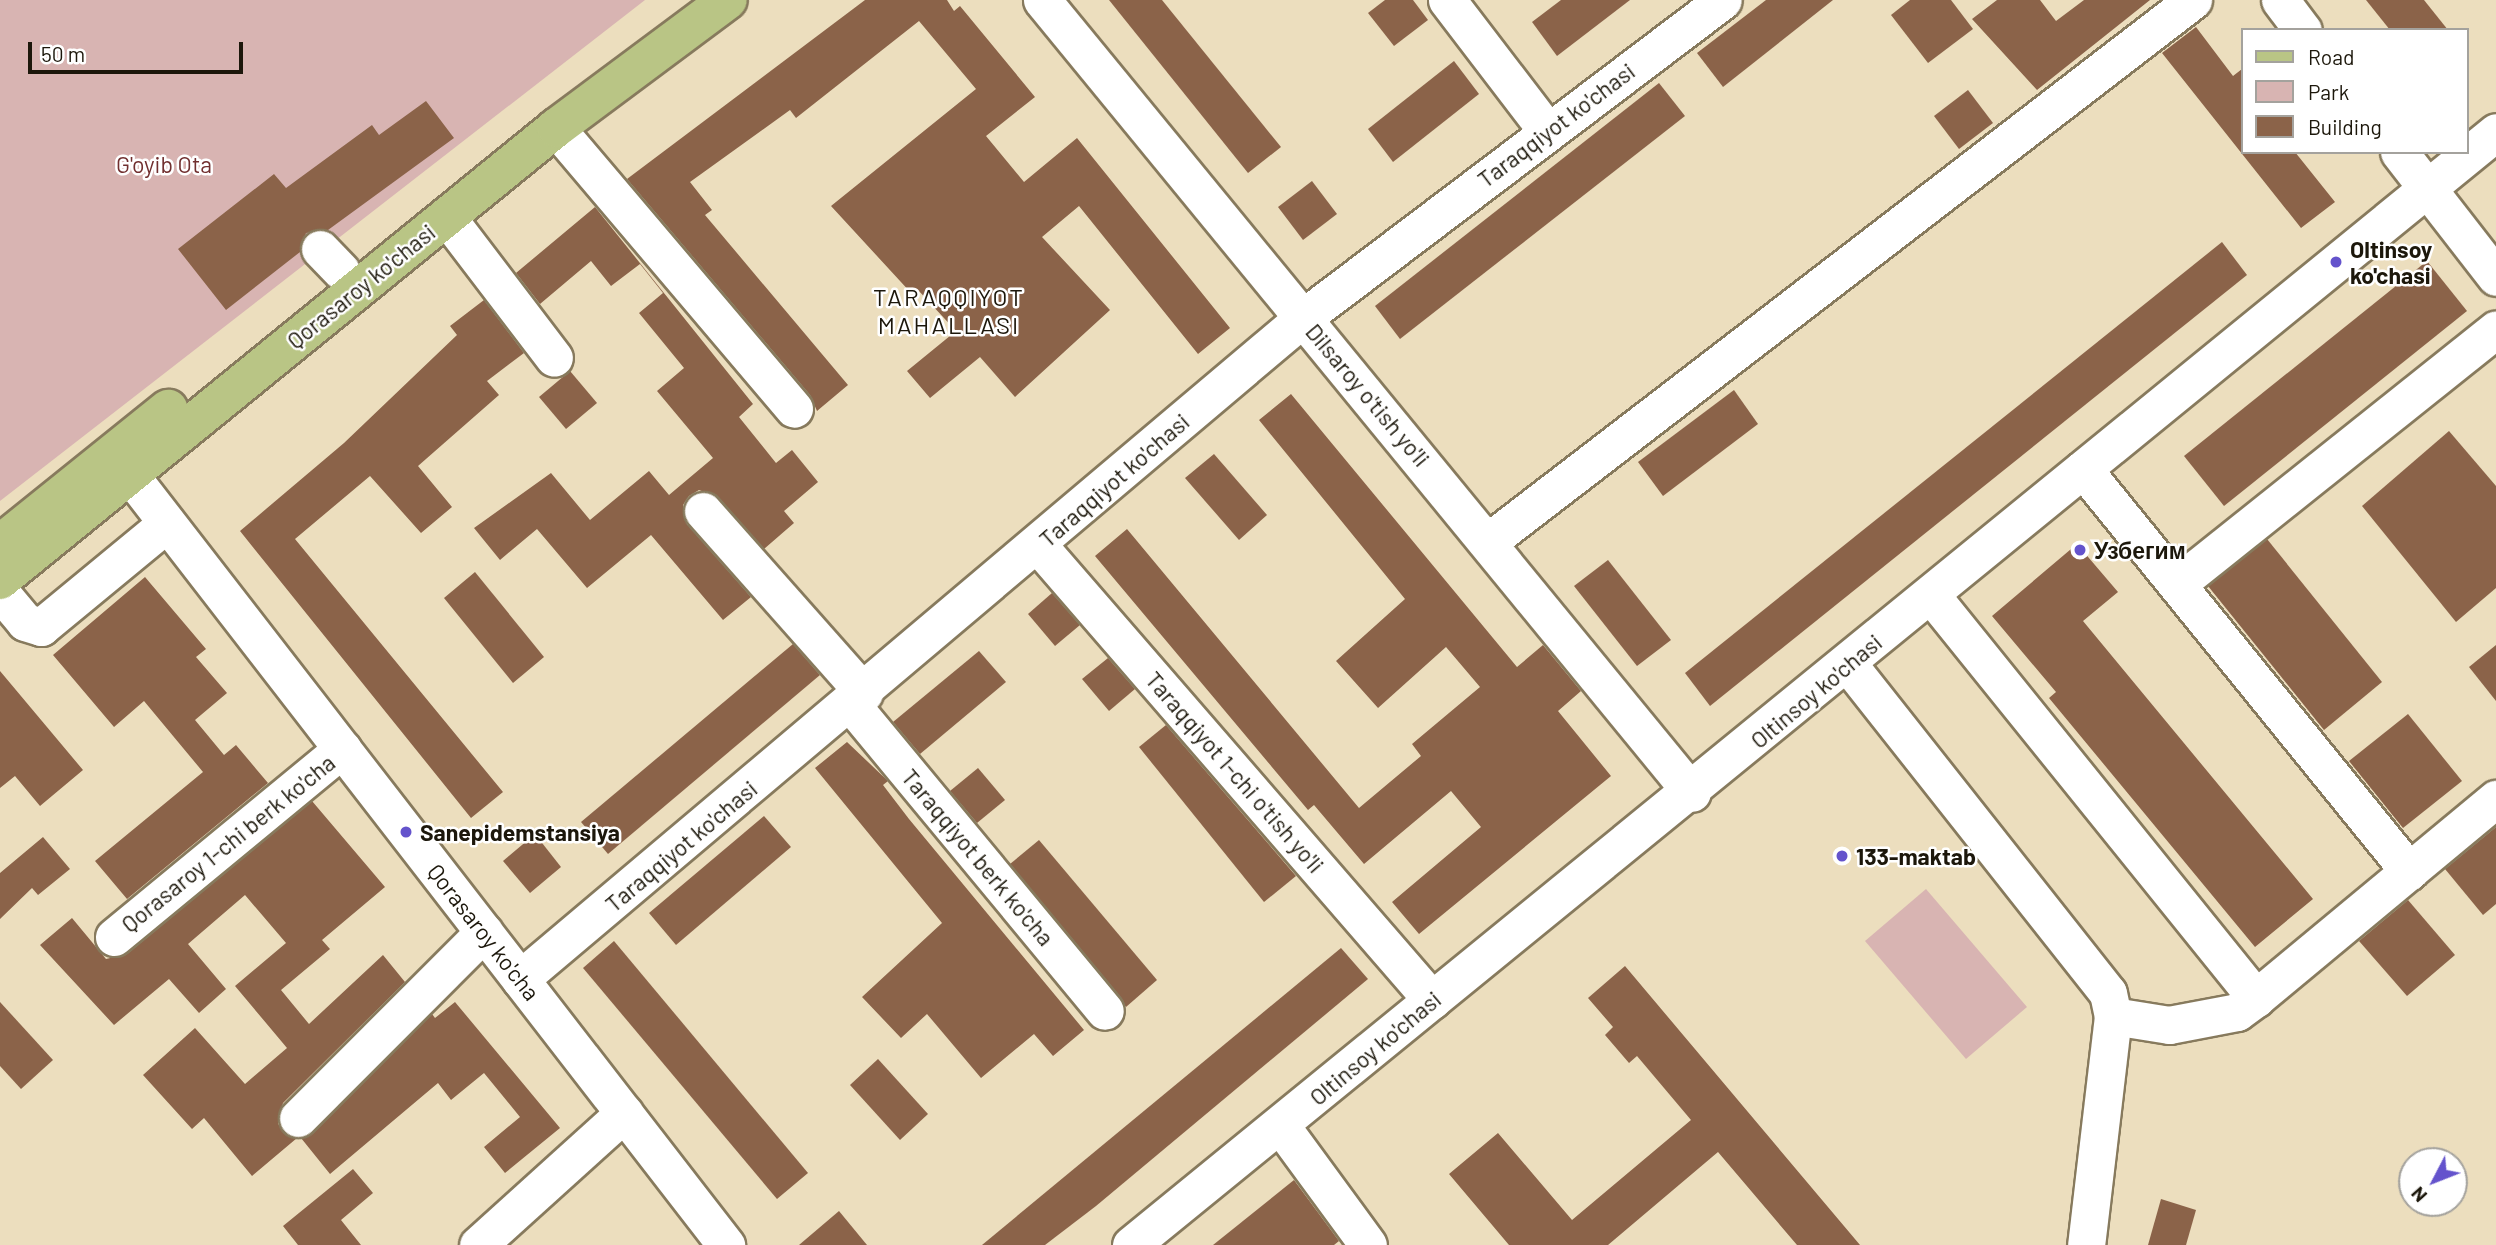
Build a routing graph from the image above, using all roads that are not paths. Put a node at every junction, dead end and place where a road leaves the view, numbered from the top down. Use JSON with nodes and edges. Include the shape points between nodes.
{"nodes":[{"id":1,"x":686,"y":0,"type":"edge"},
{"id":2,"x":728,"y":0,"type":"edge"},
{"id":3,"x":1042,"y":0,"type":"edge"},
{"id":4,"x":1447,"y":0,"type":"edge"},
{"id":5,"x":1723,"y":0,"type":"edge"},
{"id":6,"x":2193,"y":0,"type":"edge"},
{"id":7,"x":2280,"y":0,"type":"edge"},
{"id":8,"x":2301,"y":28,"type":"edge"},
{"id":9,"x":556,"y":128,"type":"junction"},
{"id":10,"x":1547,"y":131,"type":"junction"},
{"id":11,"x":2496,"y":132,"type":"edge"},
{"id":12,"x":2400,"y":154,"type":"edge"},
{"id":13,"x":2426,"y":188,"type":"junction"},
{"id":14,"x":446,"y":216,"type":"junction"},
{"id":15,"x":2496,"y":277,"type":"edge"},
{"id":16,"x":1304,"y":317,"type":"junction"},
{"id":17,"x":2496,"y":329,"type":"edge"},
{"id":18,"x":555,"y":358,"type":"dead end"},
{"id":19,"x":794,"y":409,"type":"dead end"},
{"id":20,"x":121,"y":464,"type":"junction"},
{"id":21,"x":2083,"y":469,"type":"junction"},
{"id":22,"x":703,"y":511,"type":"dead end"},
{"id":23,"x":167,"y":523,"type":"junction"},
{"id":24,"x":1489,"y":541,"type":"junction"},
{"id":25,"x":0,"y":544,"type":"edge"},
{"id":26,"x":1038,"y":545,"type":"junction"},
{"id":27,"x":0,"y":580,"type":"edge"},
{"id":28,"x":2176,"y":584,"type":"junction"},
{"id":29,"x":0,"y":592,"type":"edge"},
{"id":30,"x":1931,"y":594,"type":"junction"},
{"id":31,"x":1848,"y":664,"type":"junction"},
{"id":32,"x":858,"y":699,"type":"junction"},
{"id":33,"x":342,"y":749,"type":"junction"},
{"id":34,"x":1692,"y":793,"type":"junction"},
{"id":35,"x":2496,"y":799,"type":"edge"},
{"id":36,"x":2409,"y":871,"type":"junction"},
{"id":37,"x":484,"y":932,"type":"junction"},
{"id":38,"x":114,"y":937,"type":"dead end"},
{"id":39,"x":520,"y":979,"type":"junction"},
{"id":40,"x":2256,"y":998,"type":"junction"},
{"id":41,"x":1432,"y":1000,"type":"junction"},
{"id":42,"x":1105,"y":1011,"type":"dead end"},
{"id":43,"x":2113,"y":1016,"type":"junction"},
{"id":44,"x":624,"y":1113,"type":"junction"},
{"id":45,"x":298,"y":1118,"type":"dead end"},
{"id":46,"x":1281,"y":1126,"type":"junction"},
{"id":47,"x":478,"y":1245,"type":"edge"},
{"id":48,"x":726,"y":1245,"type":"edge"},
{"id":49,"x":1131,"y":1245,"type":"edge"},
{"id":50,"x":1367,"y":1245,"type":"edge"},
{"id":51,"x":2085,"y":1245,"type":"edge"}],
"edges":[{"from":1,"to":20,"type":"main road","name":"Qorasaroy ko'chasi","via":[[330,260]]},
{"from":2,"to":9,"type":"main road","name":"Qorasaroy ko'chasi"},
{"from":3,"to":16,"type":"street","name":"Dilsaroy o'tish yo'li"},
{"from":4,"to":10,"type":"street"},
{"from":5,"to":10,"type":"street","name":"Taraqqiyot ko'chasi"},
{"from":6,"to":24,"type":"street"},
{"from":7,"to":8,"type":"street"},
{"from":9,"to":14,"type":"main road","name":"Qorasaroy ko'chasi"},
{"from":9,"to":19,"type":"street"},
{"from":10,"to":16,"type":"street","name":"Taraqqiyot ko'chasi"},
{"from":11,"to":13,"type":"street","name":"Oltinsoy ko'chasi"},
{"from":12,"to":13,"type":"street"},
{"from":13,"to":15,"type":"street"},
{"from":13,"to":21,"type":"street","name":"Oltinsoy ko'chasi"},
{"from":14,"to":18,"type":"street"},
{"from":14,"to":20,"type":"main road","name":"Qorasaroy ko'chasi"},
{"from":16,"to":24,"type":"street","name":"Dilsaroy o'tish yo'li"},
{"from":16,"to":26,"type":"street","name":"Taraqqiyot ko'chasi"},
{"from":17,"to":28,"type":"street"},
{"from":20,"to":23,"type":"street","name":"Qorasaroy ko'cha"},
{"from":20,"to":25,"type":"main road","name":"Qorasaroy ko'chasi"},
{"from":20,"to":27,"type":"main road","name":"Qorasaroy ko'chasi"},
{"from":21,"to":28,"type":"street"},
{"from":21,"to":30,"type":"street","name":"Oltinsoy ko'chasi"},
{"from":22,"to":32,"type":"street","name":"Taraqqiyot berk ko'cha"},
{"from":23,"to":29,"type":"street","via":[[41,627],[25,622]]},
{"from":23,"to":33,"type":"street","name":"Qorasaroy ko'cha"},
{"from":24,"to":34,"type":"street","name":"Dilsaroy o'tish yo'li"},
{"from":26,"to":32,"type":"street","name":"Taraqqiyot ko'chasi"},
{"from":26,"to":41,"type":"street","name":"Taraqqiyot 1-chi o'tish yo'li"},
{"from":28,"to":36,"type":"street"},
{"from":30,"to":31,"type":"street","name":"Oltinsoy ko'chasi"},
{"from":30,"to":40,"type":"street"},
{"from":31,"to":34,"type":"street","name":"Oltinsoy ko'chasi"},
{"from":31,"to":43,"type":"street","via":[[2108,993]]},
{"from":32,"to":39,"type":"street","name":"Taraqqiyot ko'chasi"},
{"from":32,"to":42,"type":"street","name":"Taraqqiyot berk ko'cha"},
{"from":33,"to":37,"type":"street","name":"Qorasaroy ko'cha"},
{"from":33,"to":38,"type":"street","name":"Qorasaroy 1-chi berk ko'cha"},
{"from":34,"to":41,"type":"street","name":"Oltinsoy ko'chasi"},
{"from":35,"to":36,"type":"street"},
{"from":36,"to":40,"type":"street"},
{"from":37,"to":39,"type":"street","name":"Qorasaroy ko'cha"},
{"from":37,"to":45,"type":"street"},
{"from":39,"to":44,"type":"street","name":"Qorasaroy ko'cha"},
{"from":40,"to":43,"type":"street","via":[[2237,1012],[2169,1026]]},
{"from":41,"to":46,"type":"street","name":"Oltinsoy ko'chasi"},
{"from":43,"to":51,"type":"street"},
{"from":44,"to":47,"type":"street"},
{"from":44,"to":48,"type":"street","name":"Qorasaroy ko'cha"},
{"from":46,"to":49,"type":"street","name":"Oltinsoy ko'chasi"},
{"from":46,"to":50,"type":"street"}]}
